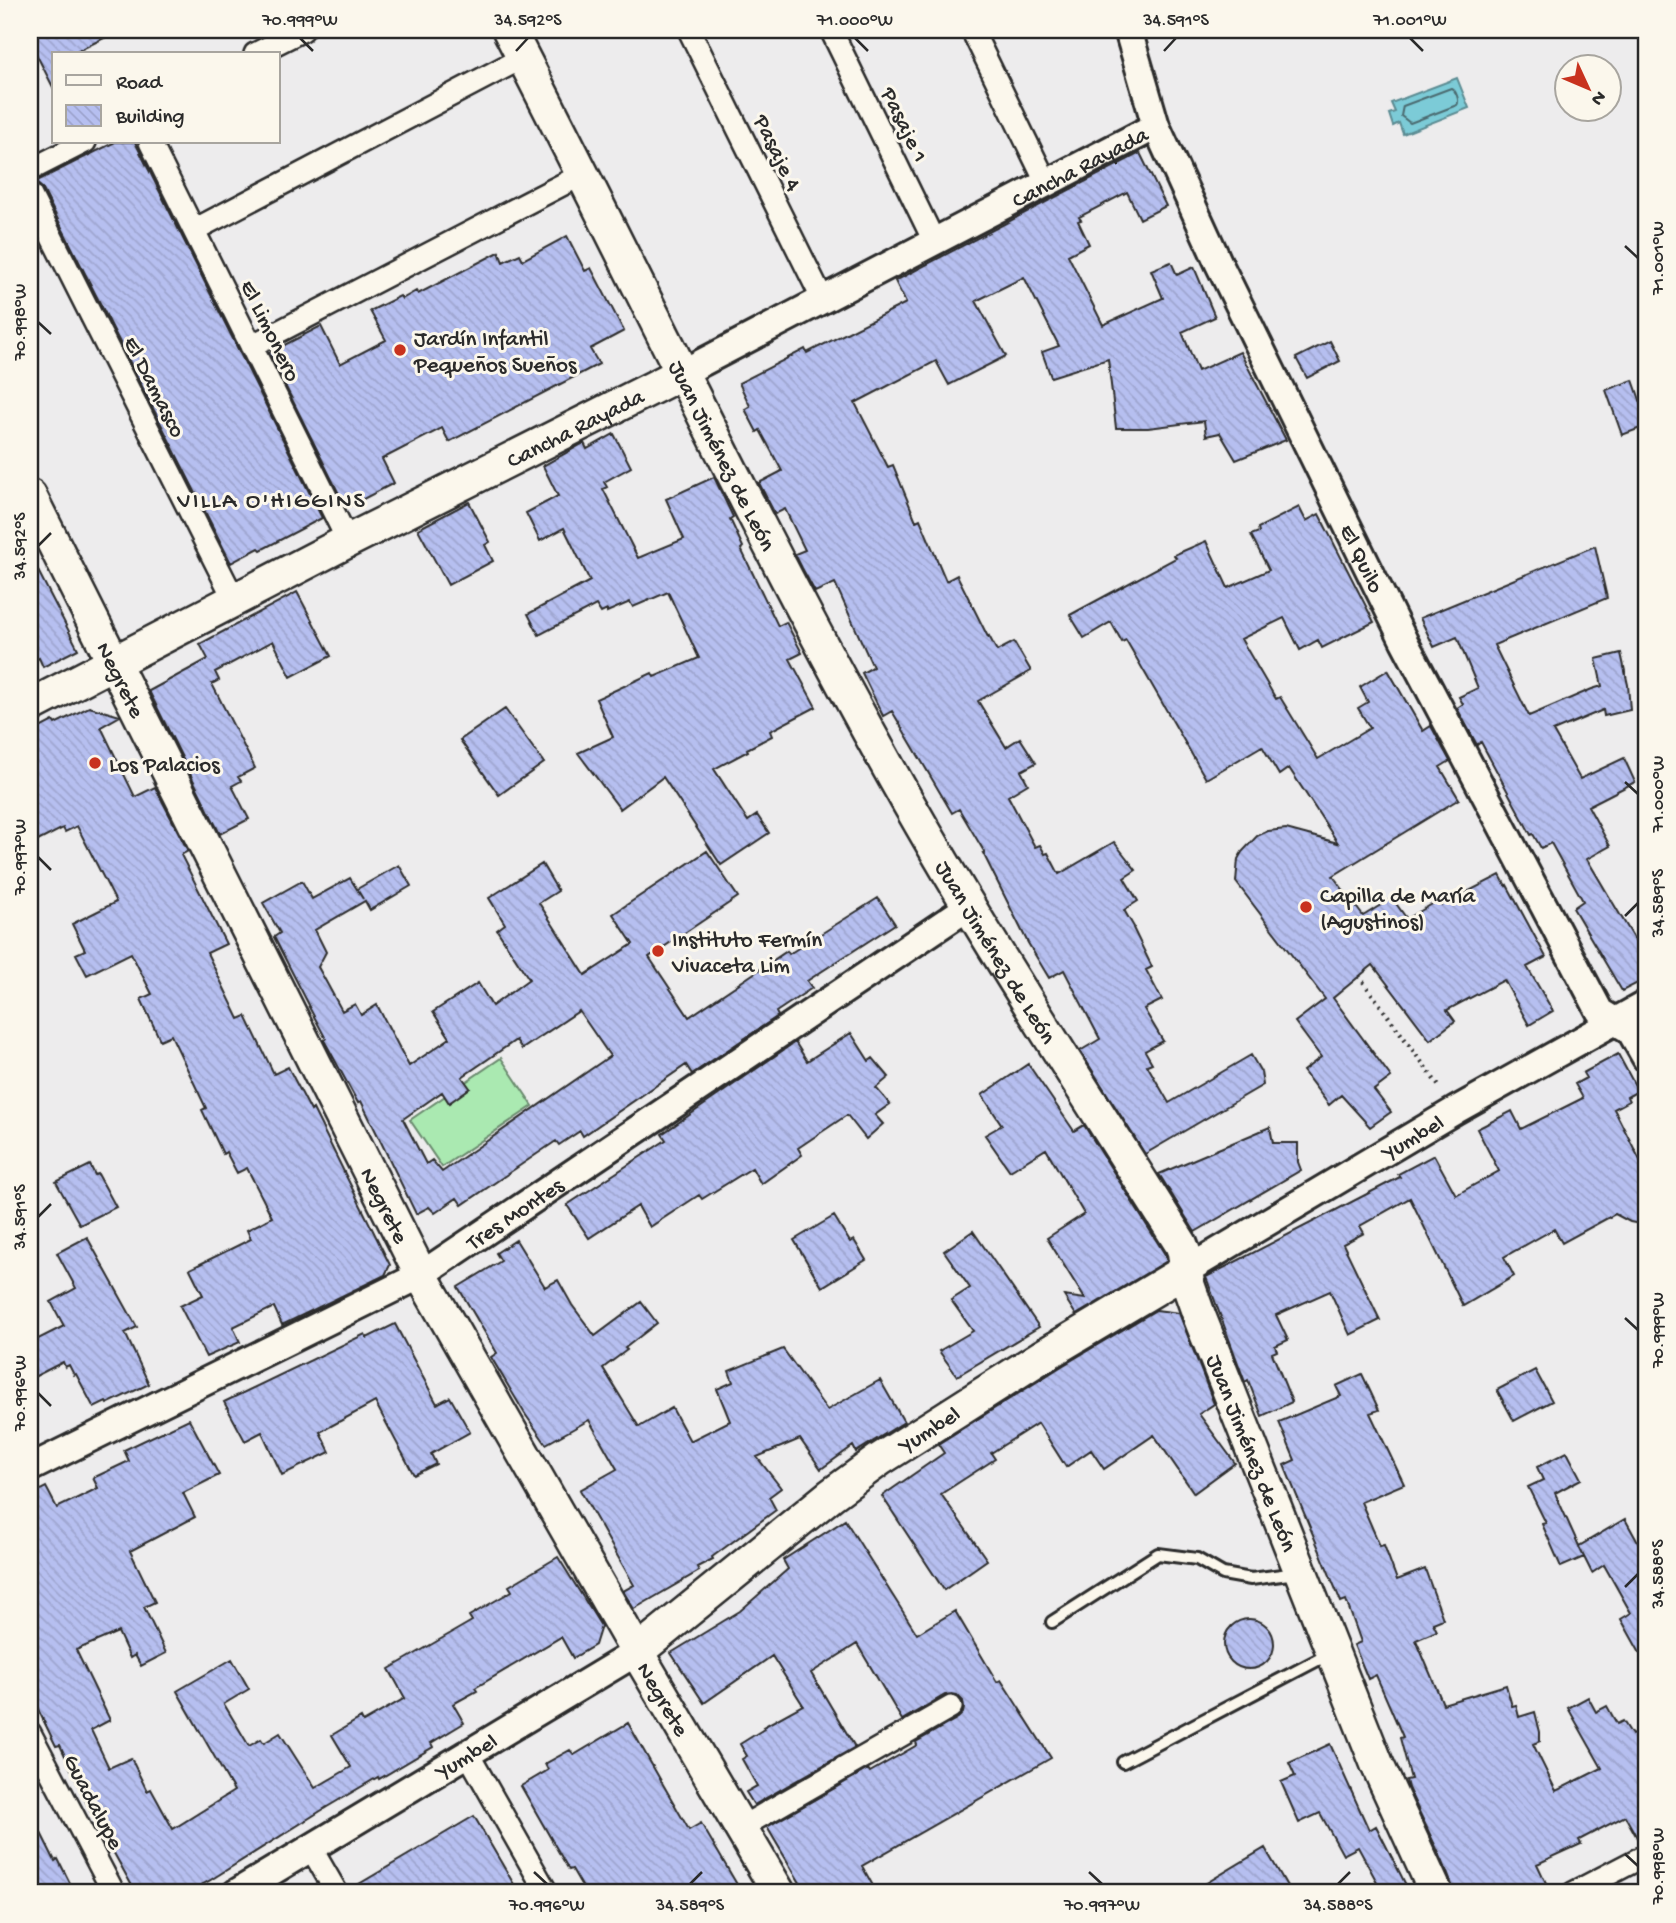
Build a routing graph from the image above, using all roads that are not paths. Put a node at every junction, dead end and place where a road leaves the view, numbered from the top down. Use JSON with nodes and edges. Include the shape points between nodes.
{"nodes":[{"id":1,"x":303,"y":30,"type":"edge"},
{"id":2,"x":509,"y":30,"type":"edge"},
{"id":3,"x":689,"y":30,"type":"edge"},
{"id":4,"x":831,"y":30,"type":"edge"},
{"id":5,"x":972,"y":30,"type":"edge"},
{"id":6,"x":1128,"y":30,"type":"edge"},
{"id":7,"x":259,"y":52,"type":"edge"},
{"id":8,"x":524,"y":57,"type":"junction"},
{"id":9,"x":1156,"y":125,"type":"junction"},
{"id":10,"x":81,"y":144,"type":"edge"},
{"id":11,"x":151,"y":144,"type":"edge"},
{"id":12,"x":30,"y":170,"type":"edge"},
{"id":13,"x":583,"y":174,"type":"junction"},
{"id":14,"x":1046,"y":182,"type":"junction"},
{"id":15,"x":30,"y":194,"type":"edge"},
{"id":16,"x":194,"y":230,"type":"junction"},
{"id":17,"x":934,"y":241,"type":"junction"},
{"id":18,"x":822,"y":298,"type":"junction"},
{"id":19,"x":251,"y":346,"type":"junction"},
{"id":20,"x":682,"y":373,"type":"junction"},
{"id":21,"x":30,"y":496,"type":"edge"},
{"id":22,"x":39,"y":536,"type":"edge"},
{"id":23,"x":348,"y":541,"type":"junction"},
{"id":24,"x":234,"y":601,"type":"junction"},
{"id":25,"x":114,"y":663,"type":"junction"},
{"id":26,"x":30,"y":706,"type":"edge"},
{"id":27,"x":968,"y":907,"type":"junction"},
{"id":28,"x":1646,"y":1004,"type":"edge"},
{"id":29,"x":1614,"y":1020,"type":"junction"},
{"id":30,"x":1646,"y":1058,"type":"edge"},
{"id":31,"x":1187,"y":1270,"type":"junction"},
{"id":32,"x":421,"y":1275,"type":"junction"},
{"id":33,"x":30,"y":1468,"type":"edge"},
{"id":34,"x":1300,"y":1573,"type":"junction"},
{"id":35,"x":1052,"y":1622,"type":"dead end"},
{"id":36,"x":637,"y":1652,"type":"junction"},
{"id":37,"x":1332,"y":1652,"type":"junction"},
{"id":38,"x":951,"y":1707,"type":"dead end"},
{"id":39,"x":30,"y":1733,"type":"edge"},
{"id":40,"x":468,"y":1754,"type":"junction"},
{"id":41,"x":1123,"y":1762,"type":"dead end"},
{"id":42,"x":740,"y":1828,"type":"junction"},
{"id":43,"x":311,"y":1848,"type":"junction"},
{"id":44,"x":1646,"y":1855,"type":"edge"},
{"id":45,"x":114,"y":1893,"type":"edge"},
{"id":46,"x":236,"y":1893,"type":"edge"},
{"id":47,"x":337,"y":1893,"type":"edge"},
{"id":48,"x":547,"y":1893,"type":"edge"},
{"id":49,"x":779,"y":1893,"type":"edge"},
{"id":50,"x":1436,"y":1893,"type":"edge"},
{"id":51,"x":1573,"y":1893,"type":"edge"}],
"edges":[{"from":1,"to":7,"type":"street"},
{"from":2,"to":8,"type":"main road","name":"Juan Jiménez de León"},
{"from":3,"to":18,"type":"street","name":"Pasaje 4"},
{"from":4,"to":17,"type":"street","name":"Pasaje 1"},
{"from":5,"to":14,"type":"street"},
{"from":6,"to":9,"type":"street","name":"El Quilo"},
{"from":8,"to":13,"type":"main road","name":"Juan Jiménez de León"},
{"from":8,"to":16,"type":"street"},
{"from":9,"to":14,"type":"street","name":"Cancha Rayada"},
{"from":9,"to":29,"type":"street","name":"El Quilo","via":[[1404,641],[1600,1012]]},
{"from":10,"to":12,"type":"street"},
{"from":11,"to":16,"type":"street","name":"El Limonero"},
{"from":13,"to":19,"type":"street"},
{"from":13,"to":20,"type":"main road","name":"Juan Jiménez de León"},
{"from":14,"to":17,"type":"street","name":"Cancha Rayada"},
{"from":15,"to":24,"type":"street","name":"El Damasco"},
{"from":16,"to":19,"type":"street","name":"El Limonero"},
{"from":17,"to":18,"type":"street","name":"Cancha Rayada"},
{"from":18,"to":20,"type":"street","name":"Cancha Rayada"},
{"from":19,"to":23,"type":"street","name":"El Limonero"},
{"from":20,"to":23,"type":"main road","name":"Cancha Rayada"},
{"from":20,"to":27,"type":"main road","name":"Juan Jiménez de León","via":[[840,680]]},
{"from":21,"to":22,"type":"main road","name":"Negrete"},
{"from":22,"to":25,"type":"main road","name":"Negrete"},
{"from":23,"to":24,"type":"main road","name":"Cancha Rayada"},
{"from":24,"to":25,"type":"main road","name":"Cancha Rayada"},
{"from":25,"to":26,"type":"main road","name":"Cancha Rayada"},
{"from":25,"to":32,"type":"main road","name":"Negrete"},
{"from":27,"to":31,"type":"main road","name":"Juan Jiménez de León","via":[[1181,1244]]},
{"from":27,"to":32,"type":"street","name":"Tres Montes"},
{"from":28,"to":29,"type":"street","name":"Yumbel"},
{"from":29,"to":30,"type":"street","name":"El Quilo","via":[[1630,1030]]},
{"from":29,"to":31,"type":"street","name":"Yumbel"},
{"from":31,"to":34,"type":"main road","name":"Juan Jiménez de León","via":[[1200,1318]]},
{"from":31,"to":36,"type":"main road","name":"Yumbel","via":[[879,1461]]},
{"from":32,"to":33,"type":"street","name":"Tres Montes"},
{"from":32,"to":36,"type":"main road","name":"Negrete"},
{"from":34,"to":35,"type":"lane","via":[[1251,1579],[1223,1574],[1197,1559],[1158,1553]]},
{"from":34,"to":37,"type":"main road","name":"Juan Jiménez de León"},
{"from":36,"to":40,"type":"street","name":"Yumbel"},
{"from":36,"to":42,"type":"main road","name":"Negrete"},
{"from":37,"to":41,"type":"lane"},
{"from":37,"to":50,"type":"main road","name":"Juan Jiménez de León"},
{"from":38,"to":42,"type":"street"},
{"from":39,"to":45,"type":"street","name":"Guadalupe"},
{"from":40,"to":43,"type":"street","name":"Yumbel"},
{"from":40,"to":48,"type":"street"},
{"from":42,"to":49,"type":"main road","name":"Negrete"},
{"from":43,"to":46,"type":"street","name":"Yumbel"},
{"from":43,"to":47,"type":"street"},
{"from":44,"to":51,"type":"street"}]}
